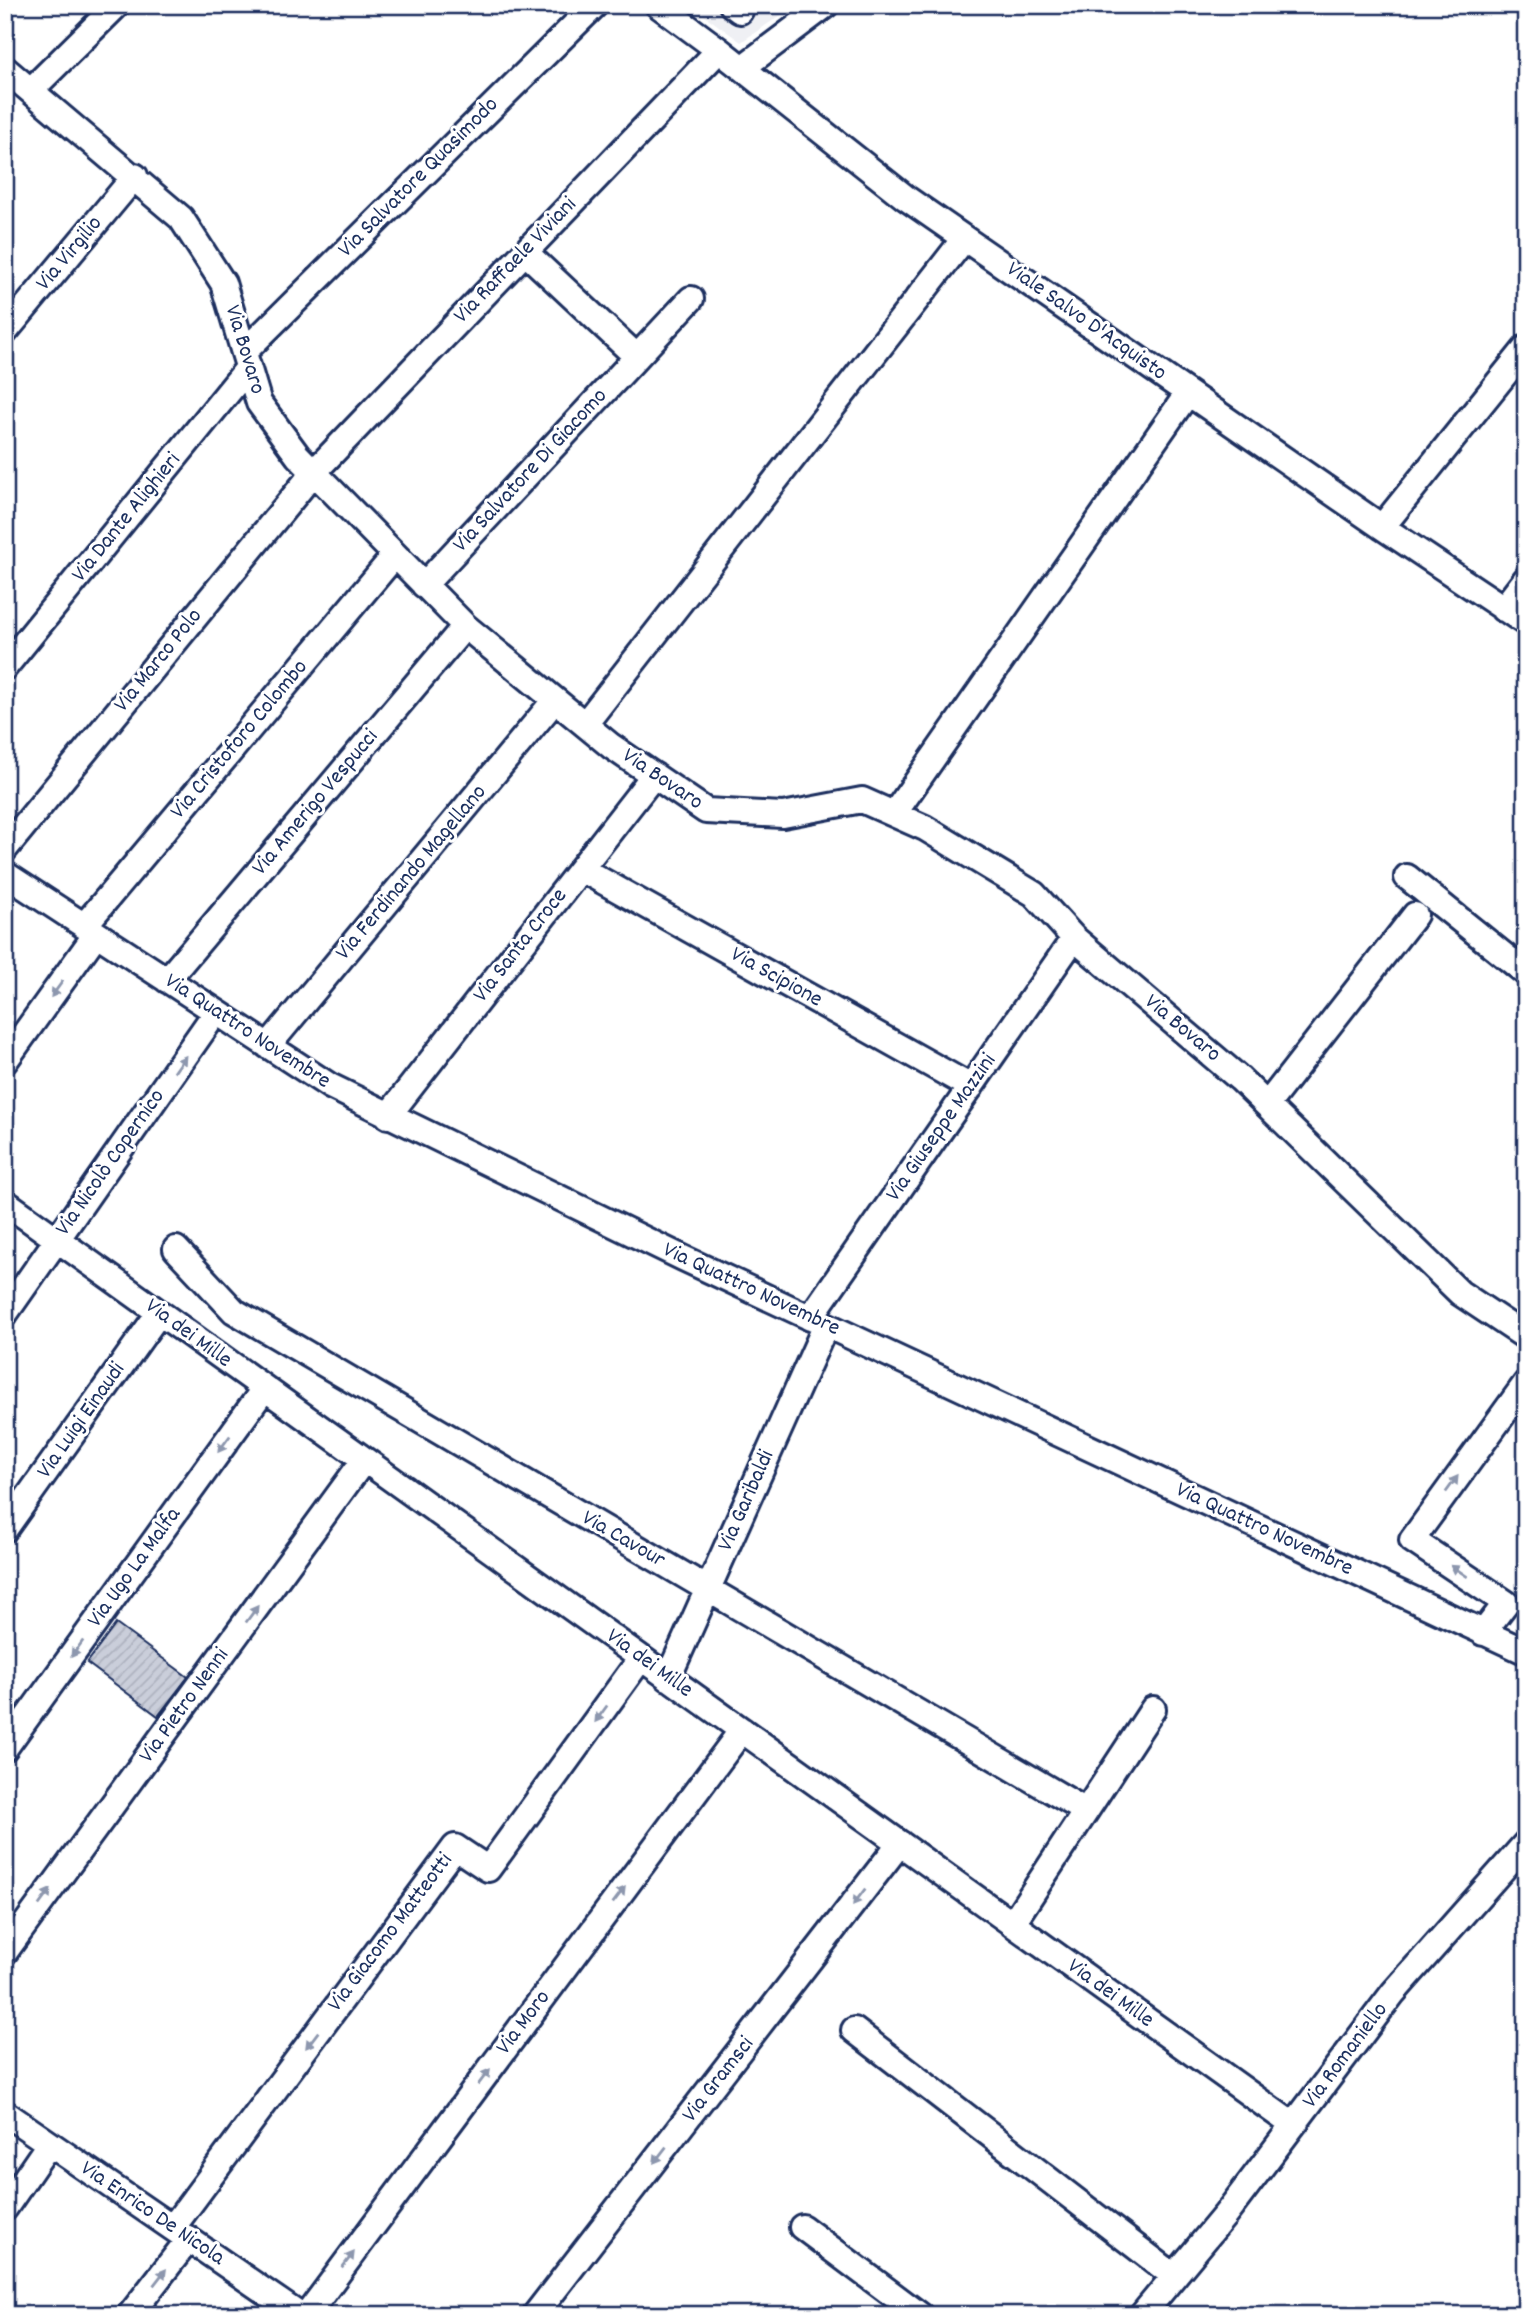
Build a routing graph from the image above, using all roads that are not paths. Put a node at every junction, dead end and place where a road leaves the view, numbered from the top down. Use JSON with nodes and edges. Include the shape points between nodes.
{"nodes":[{"id":1,"x":117,"y":5,"type":"edge"},
{"id":2,"x":595,"y":5,"type":"edge"},
{"id":3,"x":658,"y":5,"type":"edge"},
{"id":4,"x":826,"y":5,"type":"edge"},
{"id":5,"x":796,"y":13,"type":"edge"},
{"id":6,"x":719,"y":50,"type":"junction"},
{"id":7,"x":742,"y":68,"type":"junction"},
{"id":8,"x":5,"y":69,"type":"edge"},
{"id":9,"x":31,"y":90,"type":"junction"},
{"id":10,"x":135,"y":176,"type":"junction"},
{"id":11,"x":964,"y":239,"type":"junction"},
{"id":12,"x":525,"y":252,"type":"junction"},
{"id":13,"x":691,"y":299,"type":"dead end"},
{"id":14,"x":5,"y":332,"type":"edge"},
{"id":15,"x":1526,"y":348,"type":"edge"},
{"id":16,"x":637,"y":358,"type":"junction"},
{"id":17,"x":246,"y":360,"type":"junction"},
{"id":18,"x":1188,"y":393,"type":"junction"},
{"id":19,"x":314,"y":472,"type":"junction"},
{"id":20,"x":1382,"y":527,"type":"junction"},
{"id":21,"x":395,"y":555,"type":"junction"},
{"id":22,"x":1526,"y":579,"type":"edge"},
{"id":23,"x":424,"y":585,"type":"junction"},
{"id":24,"x":1503,"y":609,"type":"junction"},
{"id":25,"x":1526,"y":623,"type":"edge"},
{"id":26,"x":465,"y":626,"type":"junction"},
{"id":27,"x":5,"y":667,"type":"edge"},
{"id":28,"x":555,"y":700,"type":"junction"},
{"id":29,"x":585,"y":724,"type":"junction"},
{"id":30,"x":654,"y":775,"type":"junction"},
{"id":31,"x":894,"y":814,"type":"junction"},
{"id":32,"x":5,"y":849,"type":"edge"},
{"id":33,"x":581,"y":869,"type":"junction"},
{"id":34,"x":5,"y":874,"type":"edge"},
{"id":35,"x":1407,"y":877,"type":"dead end"},
{"id":36,"x":1415,"y":915,"type":"dead end"},
{"id":37,"x":90,"y":930,"type":"junction"},
{"id":38,"x":1074,"y":938,"type":"junction"},
{"id":39,"x":1526,"y":973,"type":"edge"},
{"id":40,"x":167,"y":980,"type":"junction"},
{"id":41,"x":216,"y":1012,"type":"junction"},
{"id":42,"x":268,"y":1046,"type":"junction"},
{"id":43,"x":5,"y":1061,"type":"edge"},
{"id":44,"x":971,"y":1087,"type":"junction"},
{"id":45,"x":1268,"y":1105,"type":"junction"},
{"id":46,"x":388,"y":1116,"type":"junction"},
{"id":47,"x":5,"y":1202,"type":"edge"},
{"id":48,"x":57,"y":1241,"type":"junction"},
{"id":49,"x":176,"y":1249,"type":"dead end"},
{"id":50,"x":159,"y":1313,"type":"junction"},
{"id":51,"x":5,"y":1314,"type":"edge"},
{"id":52,"x":818,"y":1321,"type":"junction"},
{"id":53,"x":1526,"y":1337,"type":"edge"},
{"id":54,"x":1526,"y":1383,"type":"edge"},
{"id":55,"x":264,"y":1389,"type":"junction"},
{"id":56,"x":364,"y":1460,"type":"junction"},
{"id":57,"x":5,"y":1529,"type":"edge"},
{"id":58,"x":708,"y":1589,"type":"junction"},
{"id":59,"x":1483,"y":1633,"type":"junction"},
{"id":60,"x":1526,"y":1652,"type":"edge"},
{"id":61,"x":641,"y":1658,"type":"junction"},
{"id":62,"x":668,"y":1678,"type":"junction"},
{"id":63,"x":1153,"y":1709,"type":"dead end"},
{"id":64,"x":741,"y":1730,"type":"junction"},
{"id":65,"x":9,"y":1735,"type":"edge"},
{"id":66,"x":1086,"y":1811,"type":"junction"},
{"id":67,"x":900,"y":1843,"type":"junction"},
{"id":68,"x":1526,"y":1843,"type":"edge"},
{"id":69,"x":1013,"y":1924,"type":"junction"},
{"id":70,"x":5,"y":1952,"type":"edge"},
{"id":71,"x":854,"y":2030,"type":"dead end"},
{"id":72,"x":5,"y":2113,"type":"edge"},
{"id":73,"x":1293,"y":2125,"type":"junction"},
{"id":74,"x":49,"y":2144,"type":"junction"},
{"id":75,"x":5,"y":2208,"type":"edge"},
{"id":76,"x":802,"y":2227,"type":"dead end"},
{"id":77,"x":181,"y":2233,"type":"junction"},
{"id":78,"x":1174,"y":2276,"type":"junction"},
{"id":79,"x":130,"y":2315,"type":"edge"},
{"id":80,"x":299,"y":2315,"type":"edge"},
{"id":81,"x":307,"y":2315,"type":"edge"},
{"id":82,"x":535,"y":2315,"type":"edge"},
{"id":83,"x":920,"y":2315,"type":"edge"},
{"id":84,"x":1142,"y":2315,"type":"edge"}],
"edges":[{"from":1,"to":9,"type":"street"},
{"from":2,"to":17,"type":"street","name":"Via Salvatore Quasimodo"},
{"from":3,"to":6,"type":"street","name":"Viale Salvo D'Acquisto"},
{"from":4,"to":5,"type":"street"},
{"from":5,"to":7,"type":"street"},
{"from":6,"to":7,"type":"street","name":"Viale Salvo D'Acquisto"},
{"from":6,"to":12,"type":"street","name":"Via Raffaele Viviani"},
{"from":7,"to":11,"type":"street","name":"Viale Salvo D'Acquisto"},
{"from":8,"to":9,"type":"street","name":"Via Bovaro"},
{"from":9,"to":10,"type":"street","name":"Via Bovaro"},
{"from":10,"to":14,"type":"street","name":"Via Virgilio"},
{"from":10,"to":17,"type":"street","name":"Via Bovaro","via":[[181,218],[223,283]]},
{"from":11,"to":18,"type":"street","name":"Viale Salvo D'Acquisto"},
{"from":11,"to":29,"type":"street"},
{"from":12,"to":16,"type":"street"},
{"from":12,"to":19,"type":"street","name":"Via Raffaele Viviani"},
{"from":13,"to":16,"type":"street","name":"Via Salvatore Di Giacomo"},
{"from":15,"to":20,"type":"street"},
{"from":16,"to":23,"type":"street","name":"Via Salvatore Di Giacomo"},
{"from":17,"to":19,"type":"street","name":"Via Bovaro","via":[[259,403]]},
{"from":17,"to":27,"type":"street","name":"Via Dante Alighieri"},
{"from":18,"to":20,"type":"street","name":"Viale Salvo D'Acquisto"},
{"from":18,"to":31,"type":"street"},
{"from":19,"to":21,"type":"street","name":"Via Bovaro"},
{"from":19,"to":32,"type":"street","name":"Via Marco Polo"},
{"from":20,"to":24,"type":"street","name":"Viale Salvo D'Acquisto"},
{"from":21,"to":23,"type":"street","name":"Via Bovaro"},
{"from":21,"to":37,"type":"street","name":"Via Cristoforo Colombo"},
{"from":22,"to":24,"type":"street"},
{"from":23,"to":26,"type":"street","name":"Via Bovaro"},
{"from":24,"to":25,"type":"street","name":"Viale Salvo D'Acquisto"},
{"from":26,"to":28,"type":"street","name":"Via Bovaro"},
{"from":26,"to":40,"type":"street","name":"Via Amerigo Vespucci"},
{"from":28,"to":29,"type":"street","name":"Via Bovaro"},
{"from":28,"to":42,"type":"street","name":"Via Ferdinando Magellano"},
{"from":29,"to":30,"type":"street","name":"Via Bovaro"},
{"from":30,"to":31,"type":"street","name":"Via Bovaro","via":[[706,811],[783,815],[862,800]]},
{"from":30,"to":33,"type":"street","name":"Via Santa Croce"},
{"from":31,"to":38,"type":"street","name":"Via Bovaro","via":[[1034,894]]},
{"from":33,"to":44,"type":"street","name":"Via Scipione"},
{"from":33,"to":46,"type":"street","name":"Via Santa Croce"},
{"from":34,"to":37,"type":"street","name":"Via Quattro Novembre"},
{"from":35,"to":39,"type":"street"},
{"from":36,"to":45,"type":"street"},
{"from":37,"to":40,"type":"street","name":"Via Quattro Novembre"},
{"from":37,"to":43,"type":"street","name":"Via Cristoforo Colombo","one_way":true},
{"from":38,"to":44,"type":"street","name":"Via Giuseppe Mazzini"},
{"from":38,"to":45,"type":"street","name":"Via Bovaro"},
{"from":40,"to":41,"type":"street","name":"Via Quattro Novembre"},
{"from":41,"to":42,"type":"street","name":"Via Quattro Novembre"},
{"from":48,"to":41,"type":"street","name":"Via Nicolò Copernico","one_way":true},
{"from":42,"to":46,"type":"street","name":"Via Quattro Novembre"},
{"from":44,"to":52,"type":"street","name":"Via Giuseppe Mazzini"},
{"from":45,"to":53,"type":"street","name":"Via Bovaro","via":[[1460,1293]]},
{"from":46,"to":52,"type":"street","name":"Via Quattro Novembre"},
{"from":47,"to":48,"type":"street","name":"Via dei Mille"},
{"from":48,"to":50,"type":"street","name":"Via dei Mille"},
{"from":48,"to":51,"type":"street","name":"Via Nicolò Copernico"},
{"from":49,"to":58,"type":"street","name":"Via Cavour","via":[[234,1311]]},
{"from":50,"to":55,"type":"street","name":"Via dei Mille"},
{"from":50,"to":57,"type":"street","name":"Via Luigi Einaudi"},
{"from":52,"to":58,"type":"street","name":"Via Garibaldi"},
{"from":52,"to":59,"type":"street","name":"Via Quattro Novembre"},
{"from":59,"to":54,"type":"street","one_way":true,"via":[[1506,1603],[1412,1540]]},
{"from":55,"to":56,"type":"street","name":"Via dei Mille"},
{"from":55,"to":65,"type":"street","name":"Via Ugo La Malfa","one_way":true},
{"from":56,"to":61,"type":"street","name":"Via dei Mille"},
{"from":70,"to":56,"type":"street","name":"Via Pietro Nenni","one_way":true},
{"from":58,"to":62,"type":"street","name":"Via Garibaldi"},
{"from":58,"to":66,"type":"street","name":"Via Cavour"},
{"from":59,"to":60,"type":"street","name":"Via Quattro Novembre"},
{"from":61,"to":62,"type":"street","name":"Via dei Mille"},
{"from":61,"to":77,"type":"street","name":"Via Giacomo Matteotti","one_way":true,"via":[[488,1869],[456,1847]]},
{"from":62,"to":64,"type":"street","name":"Via dei Mille"},
{"from":63,"to":66,"type":"street"},
{"from":64,"to":67,"type":"street","name":"Via dei Mille"},
{"from":81,"to":64,"type":"street","name":"Via Moro","one_way":true},
{"from":66,"to":69,"type":"street"},
{"from":67,"to":69,"type":"street","name":"Via dei Mille"},
{"from":67,"to":82,"type":"street","name":"Via Gramsci","one_way":true},
{"from":68,"to":73,"type":"street","name":"Via Romaniello","via":[[1393,1993]]},
{"from":69,"to":73,"type":"street","name":"Via dei Mille"},
{"from":71,"to":78,"type":"street"},
{"from":72,"to":74,"type":"street","name":"Via Enrico De Nicola"},
{"from":73,"to":78,"type":"street","name":"Via Romaniello"},
{"from":74,"to":75,"type":"street"},
{"from":74,"to":77,"type":"street","name":"Via Enrico De Nicola"},
{"from":76,"to":83,"type":"street"},
{"from":79,"to":77,"type":"street","one_way":true},
{"from":77,"to":80,"type":"street","name":"Via Enrico De Nicola"},
{"from":78,"to":84,"type":"street","name":"Via Romaniello"}]}
